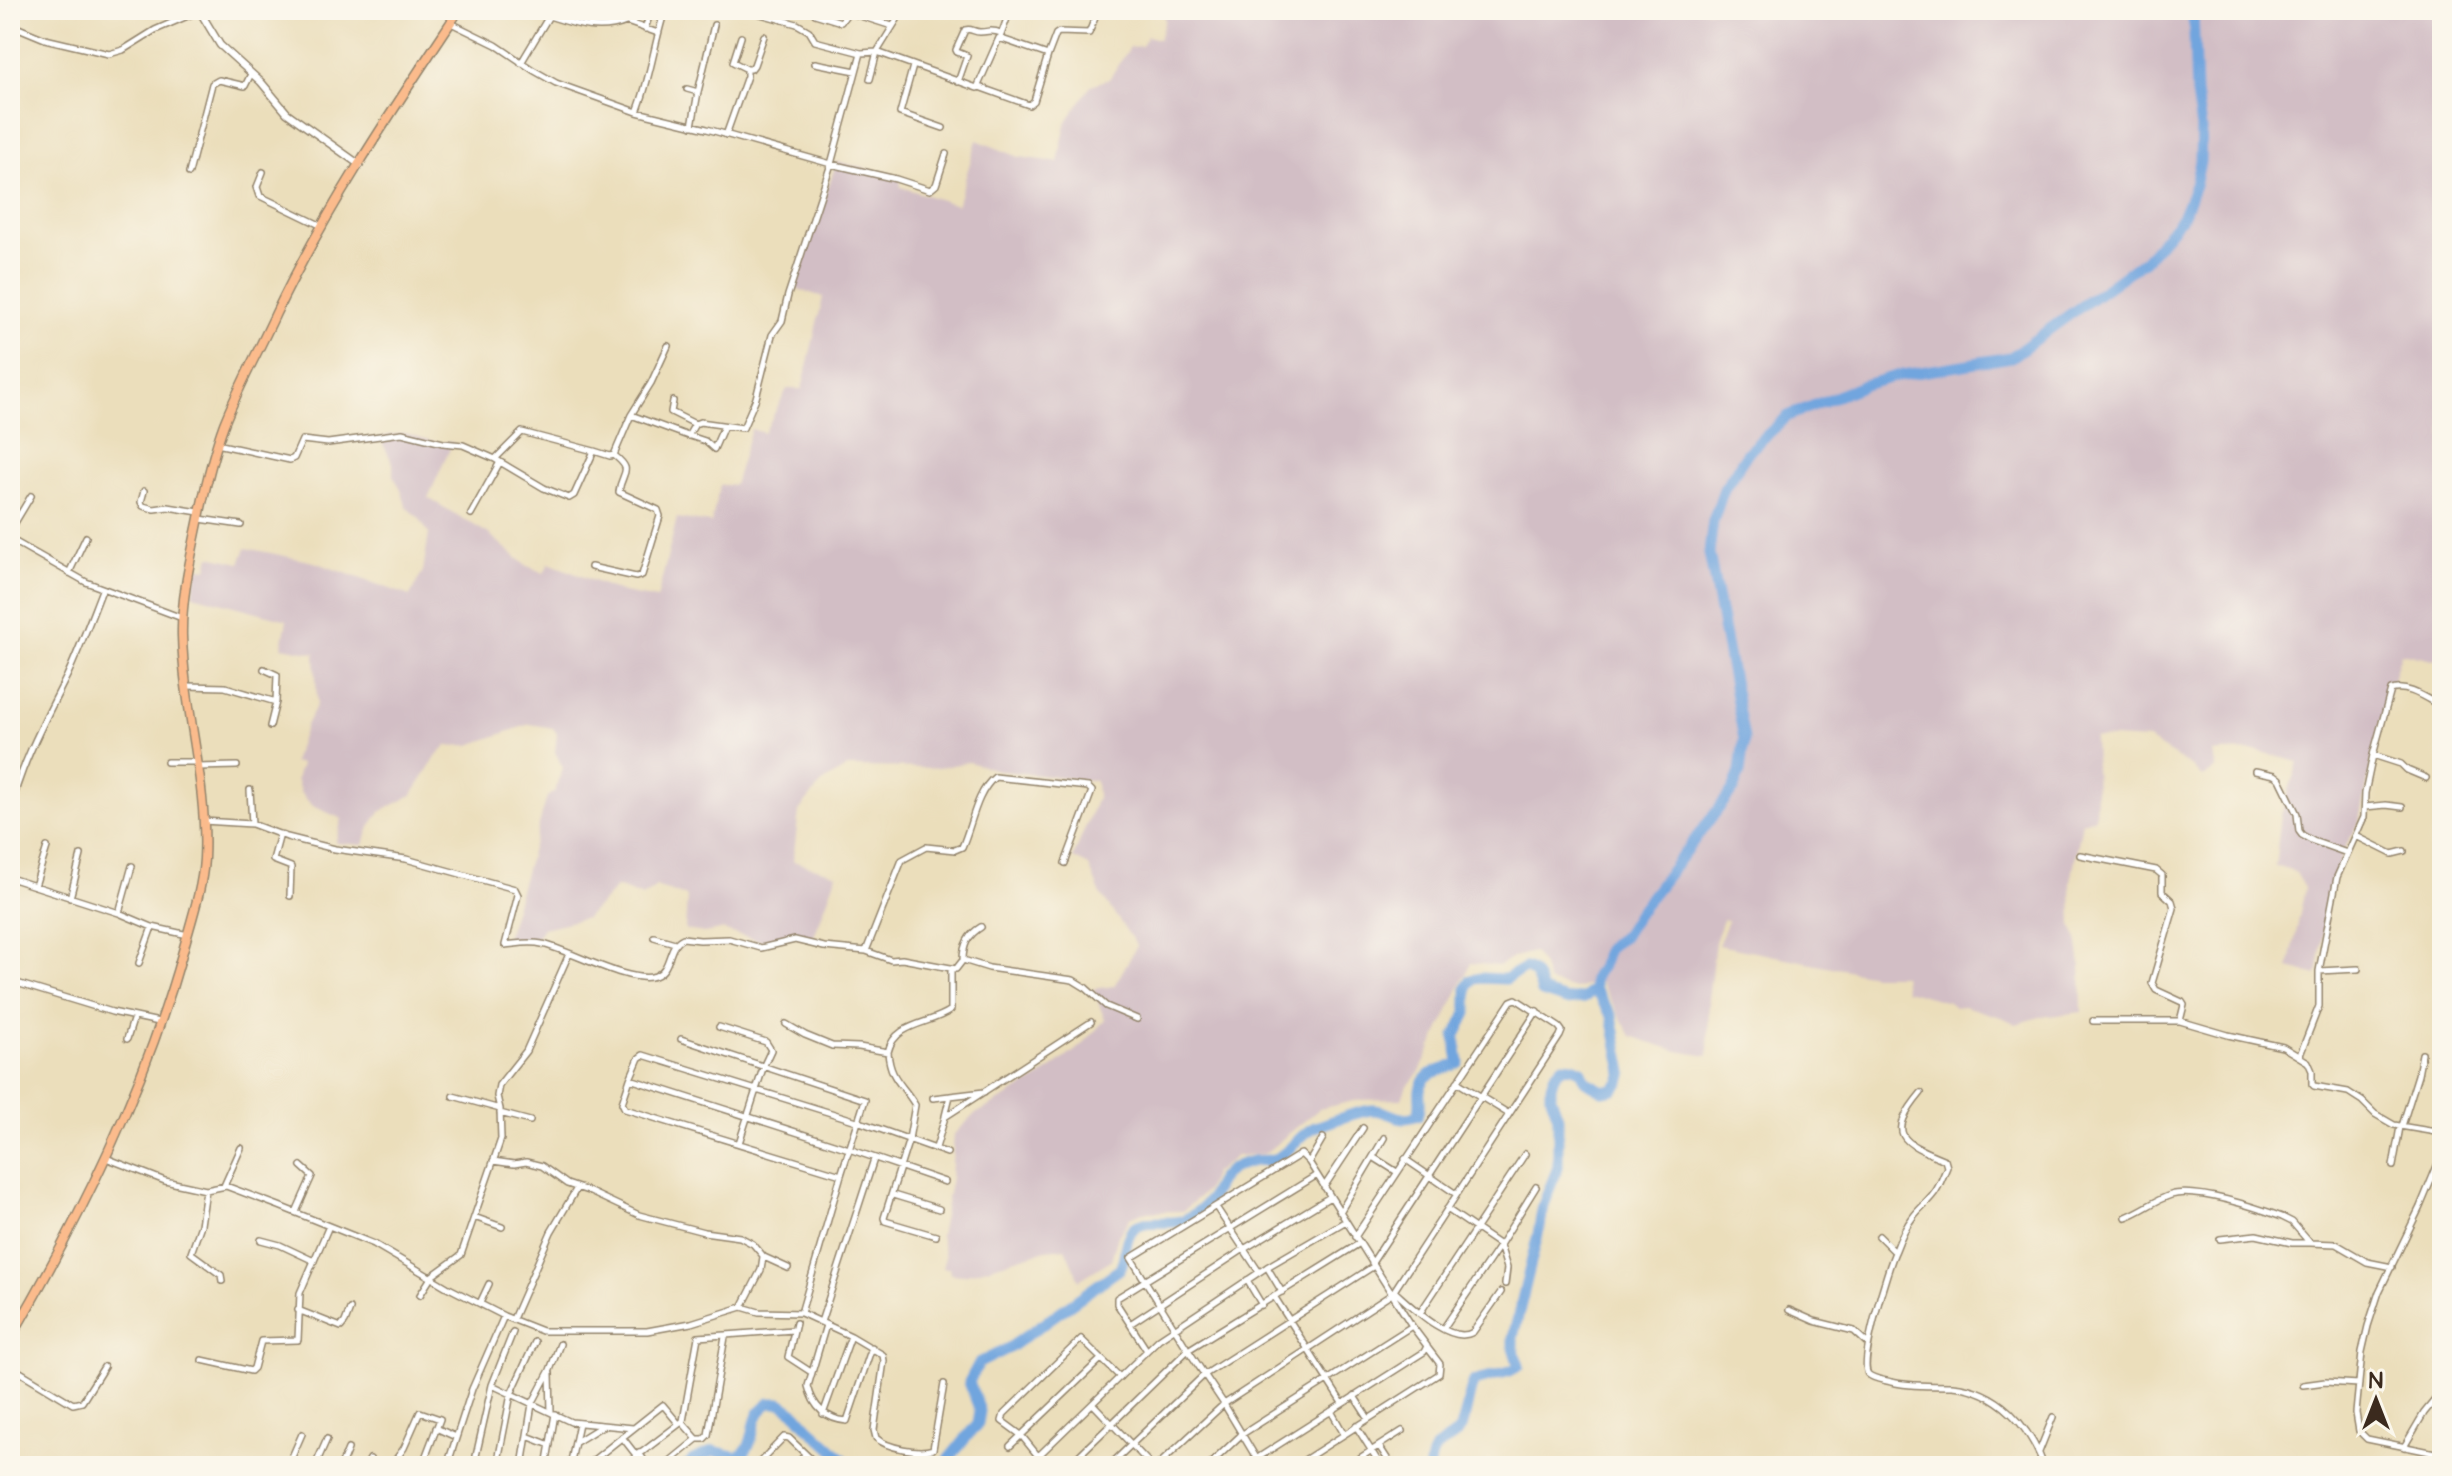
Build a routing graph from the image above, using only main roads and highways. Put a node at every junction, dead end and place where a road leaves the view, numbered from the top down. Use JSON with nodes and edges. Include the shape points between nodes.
{"nodes":[{"id":1,"x":460,"y":10,"type":"edge"},
{"id":2,"x":10,"y":1339,"type":"edge"}],
"edges":[{"from":1,"to":2,"type":"main road","via":[[289,284],[217,444],[182,618],[203,821],[203,865],[188,935],[161,1023],[105,1158]]}]}
